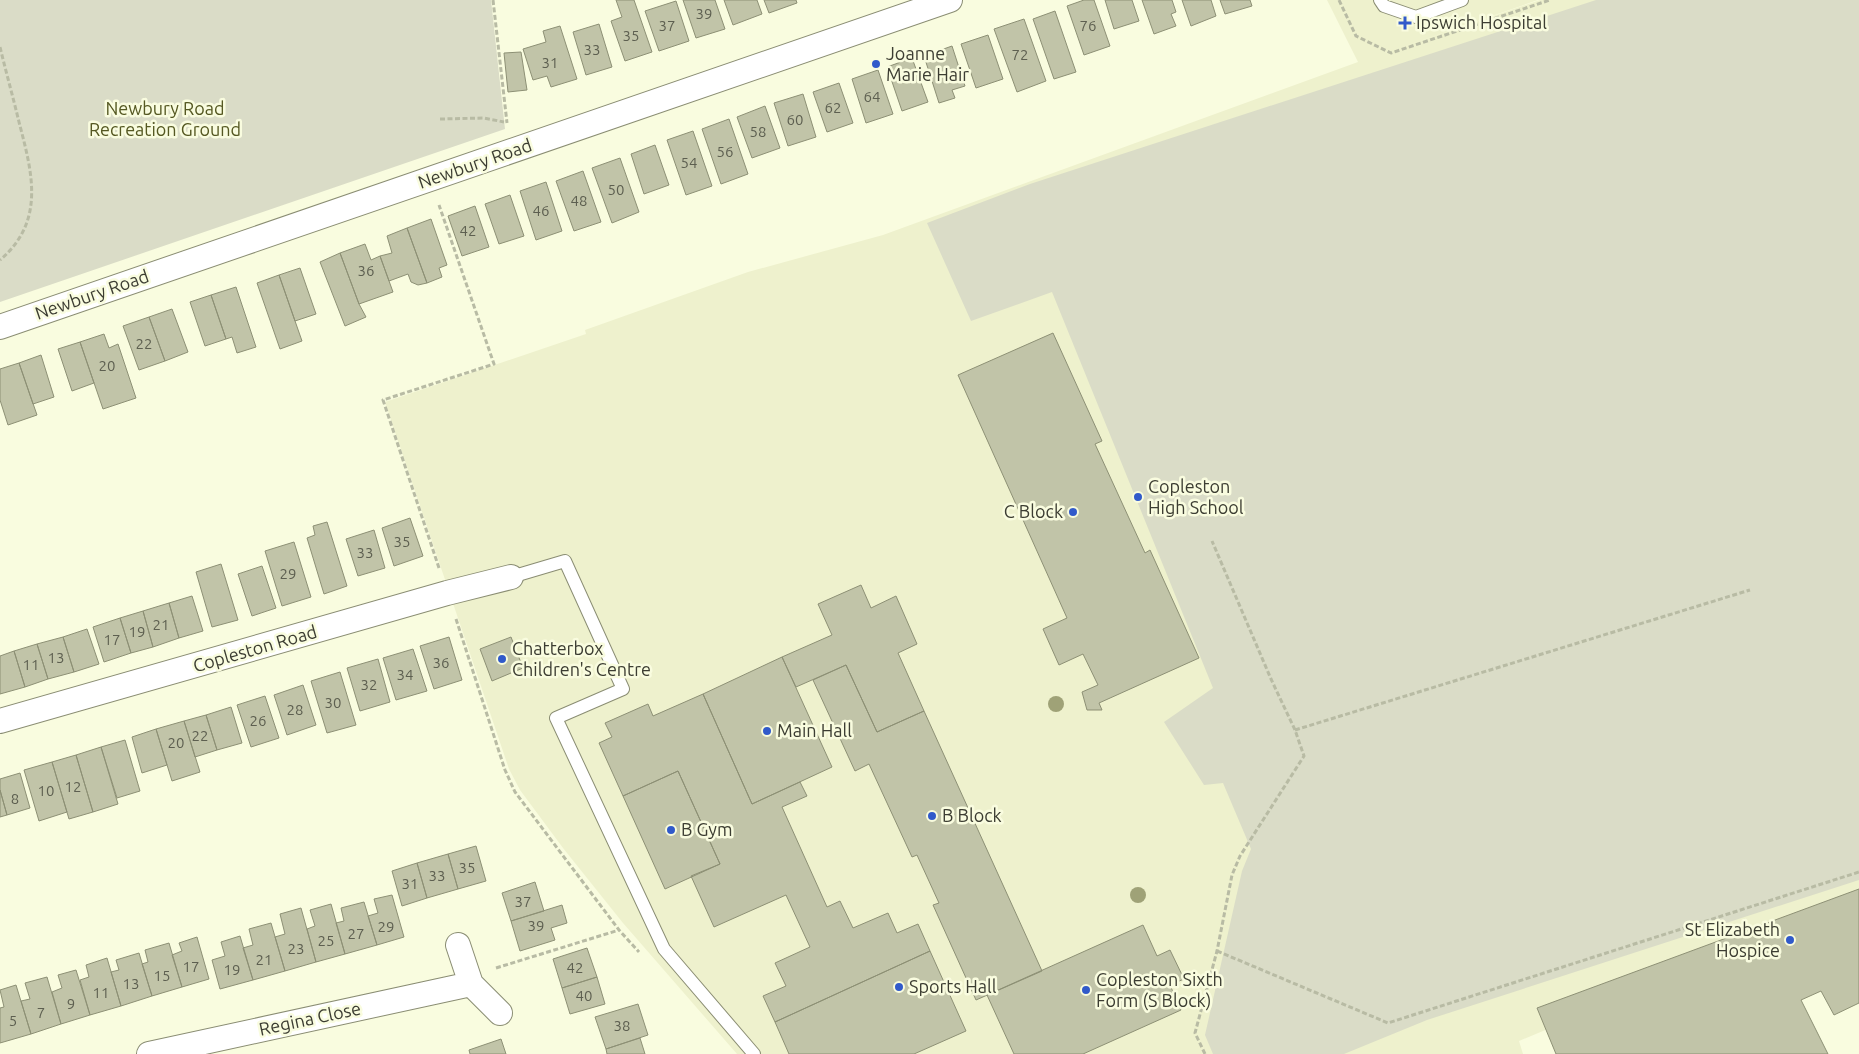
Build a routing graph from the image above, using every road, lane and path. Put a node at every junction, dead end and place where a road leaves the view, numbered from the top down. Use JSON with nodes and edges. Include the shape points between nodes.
{"nodes":[{"id":1,"x":493,"y":0,"type":"edge"},
{"id":2,"x":950,"y":0,"type":"edge"},
{"id":3,"x":1380,"y":0,"type":"edge"},
{"id":4,"x":1462,"y":0,"type":"edge"},
{"id":5,"x":0,"y":47,"type":"edge"},
{"id":6,"x":440,"y":118,"type":"dead end"},
{"id":7,"x":505,"y":123,"type":"dead end"},
{"id":8,"x":510,"y":151,"type":"junction"},
{"id":9,"x":430,"y":179,"type":"junction"},
{"id":10,"x":0,"y":260,"type":"edge"},
{"id":11,"x":0,"y":327,"type":"edge"},
{"id":12,"x":1212,"y":541,"type":"dead end"},
{"id":13,"x":511,"y":577,"type":"joint"},
{"id":14,"x":1750,"y":590,"type":"dead end"},
{"id":15,"x":447,"y":593,"type":"junction"},
{"id":16,"x":0,"y":721,"type":"edge"},
{"id":17,"x":1295,"y":730,"type":"junction"},
{"id":18,"x":1859,"y":872,"type":"edge"},
{"id":19,"x":619,"y":930,"type":"junction"},
{"id":20,"x":458,"y":945,"type":"dead end"},
{"id":21,"x":1217,"y":951,"type":"junction"},
{"id":22,"x":645,"y":959,"type":"dead end"},
{"id":23,"x":471,"y":984,"type":"junction"},
{"id":24,"x":500,"y":1013,"type":"dead end"},
{"id":25,"x":149,"y":1054,"type":"edge"},
{"id":26,"x":754,"y":1054,"type":"edge"},
{"id":27,"x":1205,"y":1054,"type":"edge"}],
"edges":[{"from":1,"to":8,"type":"path"},
{"from":2,"to":8,"type":"street","name":"Newbury Road"},
{"from":3,"to":4,"type":"lane","via":[[1384,6],[1416,17]]},
{"from":5,"to":10,"type":"path","via":[[31,173],[32,200],[22,235]]},
{"from":6,"to":7,"type":"path","via":[[484,118]]},
{"from":8,"to":9,"type":"street","name":"Newbury Road"},
{"from":9,"to":11,"type":"street","name":"Newbury Road"},
{"from":9,"to":15,"type":"path","via":[[494,364],[383,400]]},
{"from":12,"to":17,"type":"path"},
{"from":13,"to":15,"type":"street","name":"Copleston Road"},
{"from":13,"to":26,"type":"lane","via":[[565,561],[623,689],[556,718],[664,949]]},
{"from":14,"to":17,"type":"path"},
{"from":15,"to":16,"type":"street","name":"Copleston Road"},
{"from":15,"to":19,"type":"path","via":[[515,792]]},
{"from":17,"to":21,"type":"path","via":[[1304,756],[1240,856],[1232,875]]},
{"from":18,"to":21,"type":"path","via":[[1388,1023]]},
{"from":19,"to":22,"type":"path"},
{"from":19,"to":23,"type":"path","via":[[494,969]]},
{"from":20,"to":23,"type":"street"},
{"from":21,"to":27,"type":"path","via":[[1195,1033]]},
{"from":23,"to":24,"type":"street"},
{"from":23,"to":25,"type":"street","name":"Regina Close"}]}
